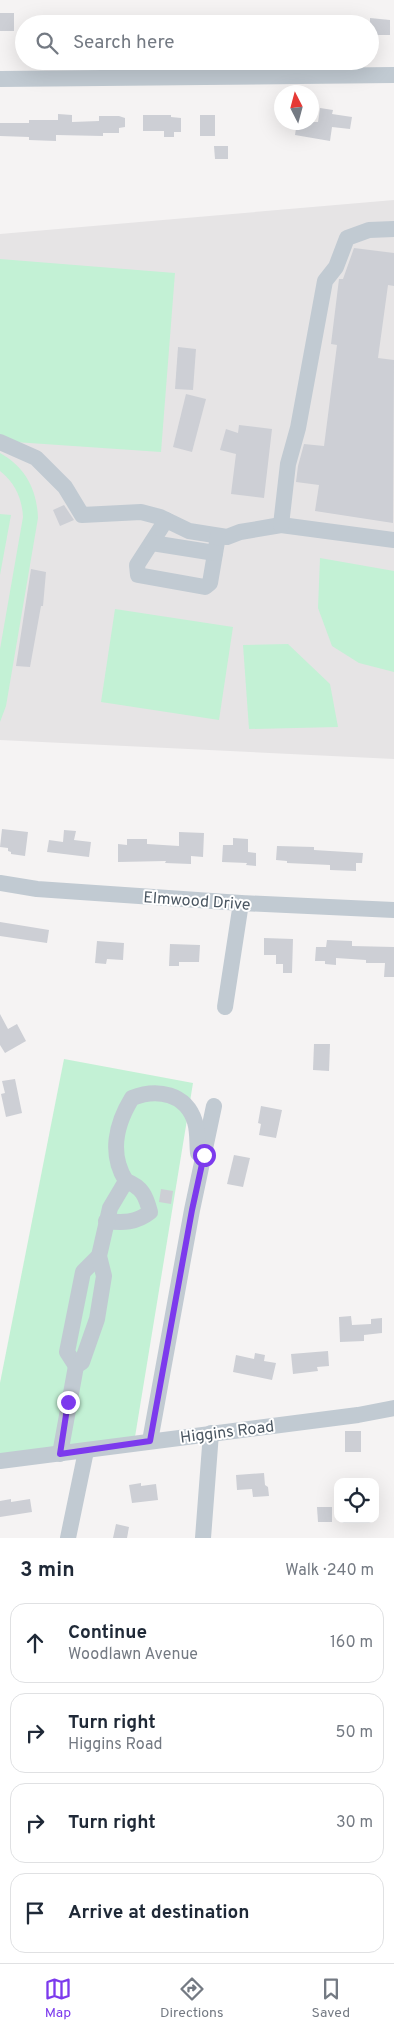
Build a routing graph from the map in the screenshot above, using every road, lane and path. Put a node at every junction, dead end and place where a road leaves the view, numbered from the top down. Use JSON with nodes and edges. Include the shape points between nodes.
{"nodes":[{"id":1,"x":394,"y":75,"type":"edge"},
{"id":2,"x":0,"y":79,"type":"edge"},
{"id":3,"x":394,"y":228,"type":"edge"},
{"id":4,"x":0,"y":442,"type":"edge"},
{"id":5,"x":166,"y":520,"type":"junction"},
{"id":6,"x":281,"y":525,"type":"junction"},
{"id":7,"x":218,"y":536,"type":"junction"},
{"id":8,"x":394,"y":540,"type":"edge"},
{"id":9,"x":152,"y":542,"type":"junction"},
{"id":10,"x":215,"y":553,"type":"junction"},
{"id":11,"x":0,"y":883,"type":"edge"},
{"id":12,"x":241,"y":903,"type":"junction"},
{"id":13,"x":394,"y":910,"type":"edge"},
{"id":14,"x":225,"y":1007,"type":"dead end"},
{"id":15,"x":214,"y":1106,"type":"dead end"},
{"id":16,"x":204,"y":1155,"type":"junction"},
{"id":17,"x":126,"y":1181,"type":"junction"},
{"id":18,"x":144,"y":1216,"type":"junction"},
{"id":19,"x":161,"y":1220,"type":"dead end"},
{"id":20,"x":106,"y":1221,"type":"junction"},
{"id":21,"x":99,"y":1256,"type":"junction"},
{"id":22,"x":76,"y":1366,"type":"junction"},
{"id":23,"x":394,"y":1408,"type":"edge"},
{"id":24,"x":211,"y":1433,"type":"junction"},
{"id":25,"x":150,"y":1441,"type":"junction"},
{"id":26,"x":86,"y":1451,"type":"junction"},
{"id":27,"x":60,"y":1454,"type":"junction"},
{"id":28,"x":0,"y":1461,"type":"edge"},
{"id":29,"x":68,"y":1538,"type":"edge"},
{"id":30,"x":203,"y":1538,"type":"edge"}],
"edges":[{"from":1,"to":2,"type":"street"},
{"from":3,"to":6,"type":"street","via":[[368,230],[347,238],[336,267],[325,281],[298,428],[288,464]]},
{"from":4,"to":5,"type":"street","via":[[36,458],[65,487],[82,515],[141,512]]},
{"from":5,"to":7,"type":"street","via":[[189,531]]},
{"from":5,"to":9,"type":"street"},
{"from":6,"to":7,"type":"street","via":[[227,537]]},
{"from":6,"to":8,"type":"street"},
{"from":7,"to":10,"type":"street"},
{"from":9,"to":10,"type":"street"},
{"from":9,"to":10,"type":"street","via":[[137,566],[142,577],[205,587],[210,583]]},
{"from":11,"to":12,"type":"street","name":"Elmwood Drive","via":[[37,889]]},
{"from":12,"to":13,"type":"street","name":"Elmwood Drive"},
{"from":12,"to":14,"type":"street"},
{"from":15,"to":16,"type":"street"},
{"from":16,"to":17,"type":"street","via":[[198,1153],[196,1124],[183,1102],[165,1094],[143,1094],[132,1098],[125,1108],[117,1135],[115,1153]]},
{"from":16,"to":25,"type":"street"},
{"from":17,"to":18,"type":"street","via":[[143,1191],[150,1212]]},
{"from":17,"to":20,"type":"street"},
{"from":18,"to":19,"type":"street"},
{"from":18,"to":20,"type":"street","via":[[126,1222]]},
{"from":20,"to":21,"type":"street"},
{"from":21,"to":22,"type":"street","via":[[104,1276],[97,1319],[82,1362]]},
{"from":21,"to":22,"type":"street","via":[[83,1272],[67,1352]]},
{"from":22,"to":27,"type":"street"},
{"from":23,"to":24,"type":"street","name":"Higgins Road"},
{"from":24,"to":25,"type":"street","name":"Higgins Road"},
{"from":24,"to":30,"type":"street"},
{"from":25,"to":26,"type":"street","name":"Higgins Road"},
{"from":26,"to":27,"type":"street","name":"Higgins Road"},
{"from":26,"to":29,"type":"street"},
{"from":27,"to":28,"type":"street","name":"Higgins Road"}]}
